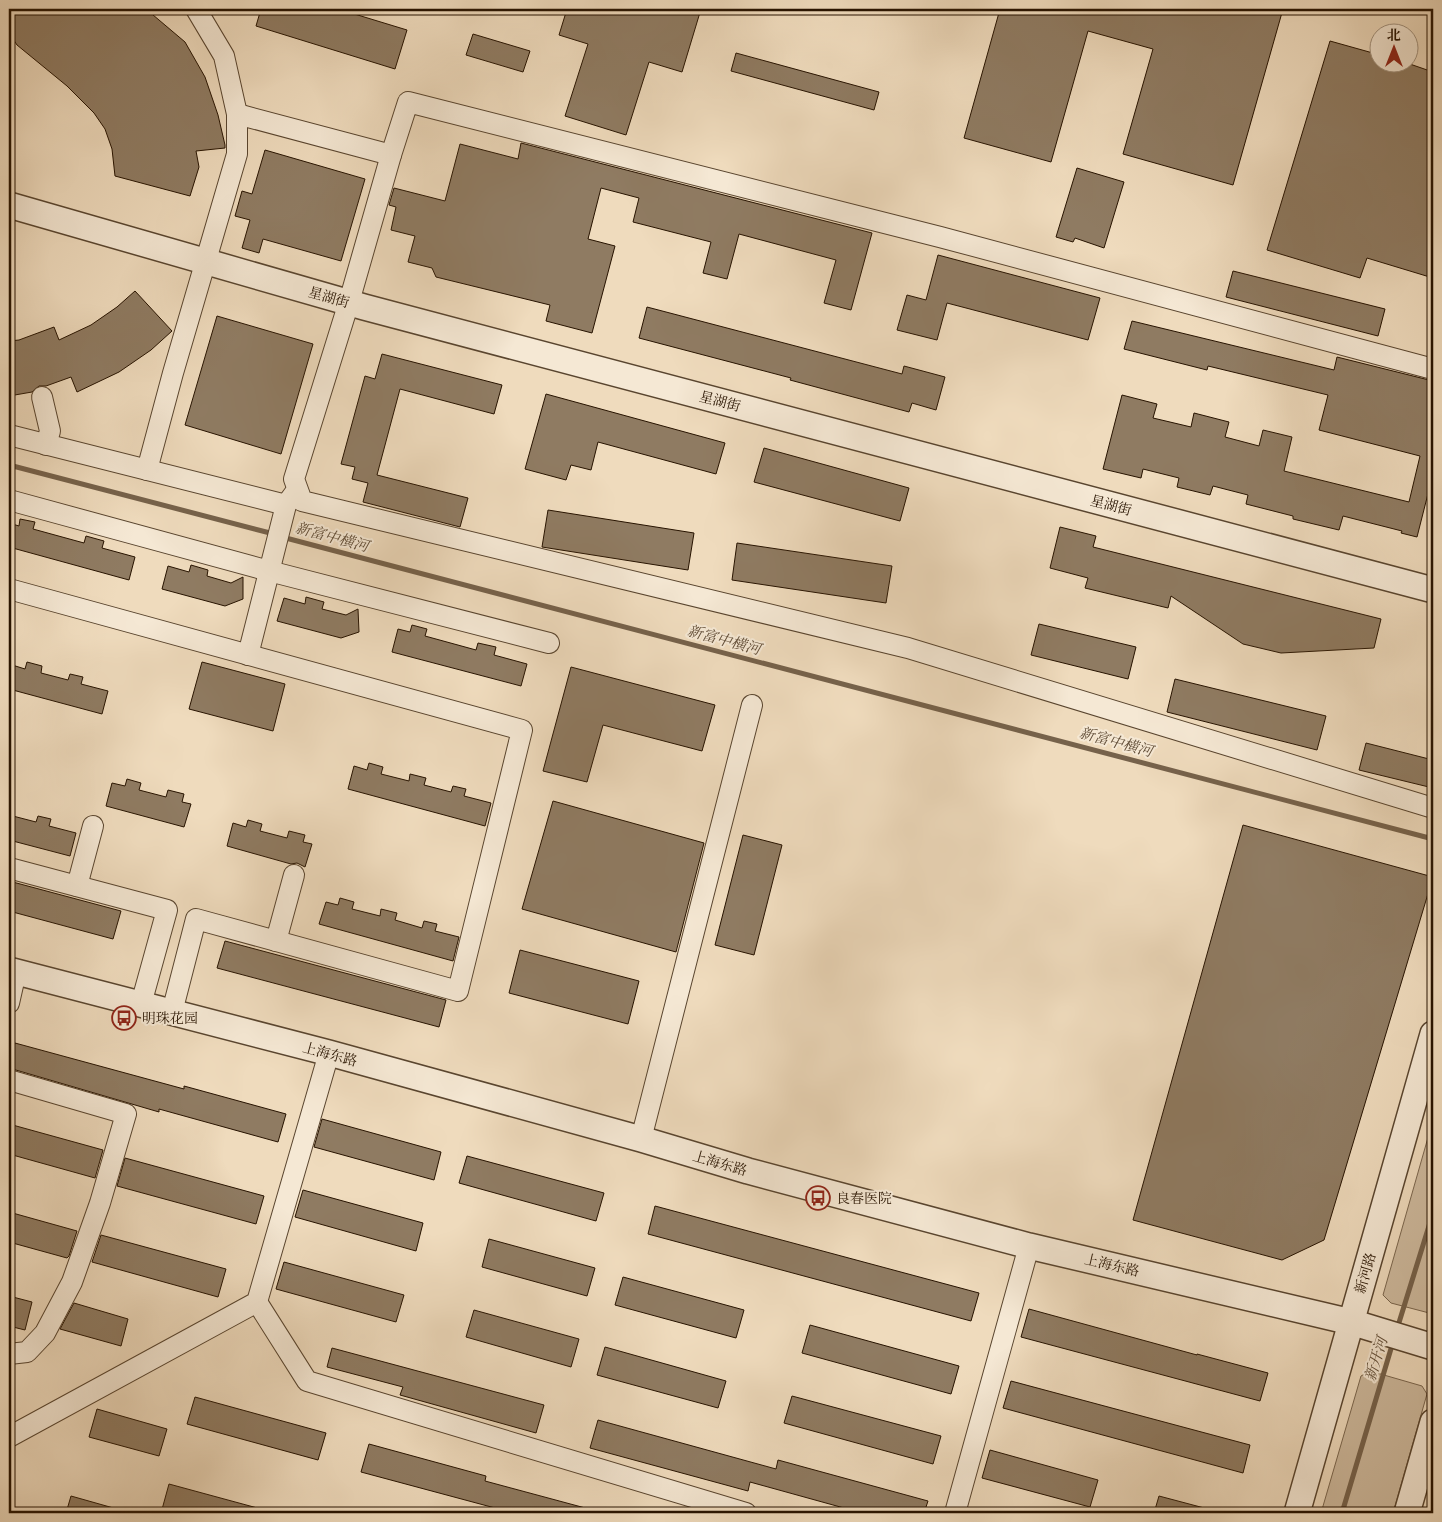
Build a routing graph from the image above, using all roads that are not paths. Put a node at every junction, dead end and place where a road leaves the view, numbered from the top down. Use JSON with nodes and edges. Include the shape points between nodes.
{"nodes":[{"id":1,"x":196,"y":9,"type":"edge"},
{"id":2,"x":237,"y":114,"type":"junction"},
{"id":3,"x":391,"y":155,"type":"junction"},
{"id":4,"x":9,"y":205,"type":"edge"},
{"id":5,"x":206,"y":261,"type":"junction"},
{"id":6,"x":349,"y":302,"type":"junction"},
{"id":7,"x":1433,"y":369,"type":"edge"},
{"id":8,"x":42,"y":397,"type":"dead end"},
{"id":9,"x":9,"y":436,"type":"edge"},
{"id":10,"x":46,"y":445,"type":"junction"},
{"id":11,"x":147,"y":470,"type":"junction"},
{"id":12,"x":298,"y":489,"type":"junction"},
{"id":13,"x":9,"y":500,"type":"edge"},
{"id":14,"x":285,"y":511,"type":"junction"},
{"id":15,"x":269,"y":571,"type":"junction"},
{"id":16,"x":9,"y":589,"type":"edge"},
{"id":17,"x":1433,"y":590,"type":"edge"},
{"id":18,"x":549,"y":643,"type":"dead end"},
{"id":19,"x":248,"y":655,"type":"junction"},
{"id":20,"x":752,"y":705,"type":"dead end"},
{"id":21,"x":1433,"y":808,"type":"edge"},
{"id":22,"x":93,"y":826,"type":"dead end"},
{"id":23,"x":9,"y":868,"type":"edge"},
{"id":24,"x":294,"y":875,"type":"dead end"},
{"id":25,"x":77,"y":886,"type":"junction"},
{"id":26,"x":276,"y":941,"type":"junction"},
{"id":27,"x":13,"y":971,"type":"edge"},
{"id":28,"x":9,"y":1003,"type":"edge"},
{"id":29,"x":141,"y":1004,"type":"junction"},
{"id":30,"x":172,"y":1012,"type":"junction"},
{"id":31,"x":1433,"y":1034,"type":"edge"},
{"id":32,"x":329,"y":1054,"type":"junction"},
{"id":33,"x":9,"y":1080,"type":"edge"},
{"id":34,"x":641,"y":1139,"type":"junction"},
{"id":35,"x":1029,"y":1246,"type":"junction"},
{"id":36,"x":257,"y":1302,"type":"junction"},
{"id":37,"x":1351,"y":1322,"type":"junction"},
{"id":38,"x":1424,"y":1344,"type":"edge"},
{"id":39,"x":9,"y":1354,"type":"edge"},
{"id":40,"x":1433,"y":1422,"type":"edge"},
{"id":41,"x":9,"y":1438,"type":"edge"},
{"id":42,"x":746,"y":1513,"type":"edge"},
{"id":43,"x":955,"y":1513,"type":"edge"},
{"id":44,"x":1297,"y":1513,"type":"edge"},
{"id":45,"x":1407,"y":1513,"type":"edge"}],
"edges":[{"from":1,"to":2,"type":"street","via":[[224,56]]},
{"from":2,"to":3,"type":"street"},
{"from":2,"to":5,"type":"street","via":[[236,154]]},
{"from":3,"to":6,"type":"street"},
{"from":3,"to":7,"type":"street","via":[[408,102],[940,237]]},
{"from":4,"to":5,"type":"street","name":"星湖街"},
{"from":5,"to":6,"type":"street","name":"星湖街"},
{"from":5,"to":11,"type":"street"},
{"from":6,"to":12,"type":"street","via":[[294,479]]},
{"from":6,"to":17,"type":"street","name":"星湖街"},
{"from":8,"to":10,"type":"street","via":[[50,431]]},
{"from":9,"to":10,"type":"street"},
{"from":10,"to":11,"type":"street"},
{"from":11,"to":14,"type":"street"},
{"from":12,"to":14,"type":"street"},
{"from":12,"to":21,"type":"street","via":[[302,501],[908,648]]},
{"from":13,"to":15,"type":"street"},
{"from":14,"to":15,"type":"street"},
{"from":15,"to":18,"type":"street"},
{"from":15,"to":19,"type":"street"},
{"from":16,"to":19,"type":"street"},
{"from":19,"to":26,"type":"street","via":[[522,730],[458,991]]},
{"from":20,"to":34,"type":"street"},
{"from":22,"to":25,"type":"street"},
{"from":23,"to":25,"type":"street"},
{"from":24,"to":26,"type":"street"},
{"from":25,"to":29,"type":"street","via":[[167,910]]},
{"from":26,"to":30,"type":"street","via":[[196,919]]},
{"from":27,"to":28,"type":"street"},
{"from":27,"to":29,"type":"street","name":"上海东路"},
{"from":29,"to":30,"type":"street","name":"上海东路"},
{"from":30,"to":32,"type":"street","name":"上海东路"},
{"from":31,"to":37,"type":"street","name":"新河路"},
{"from":32,"to":34,"type":"street","name":"上海东路"},
{"from":32,"to":36,"type":"street"},
{"from":33,"to":39,"type":"street","via":[[126,1114],[72,1282],[45,1333],[27,1352]]},
{"from":34,"to":35,"type":"street","name":"上海东路"},
{"from":35,"to":37,"type":"street","name":"上海东路"},
{"from":35,"to":43,"type":"street"},
{"from":36,"to":41,"type":"street"},
{"from":36,"to":42,"type":"street","via":[[307,1381]]},
{"from":37,"to":38,"type":"street","name":"上海东路"},
{"from":37,"to":44,"type":"street","name":"新河路"},
{"from":40,"to":45,"type":"street"}]}
